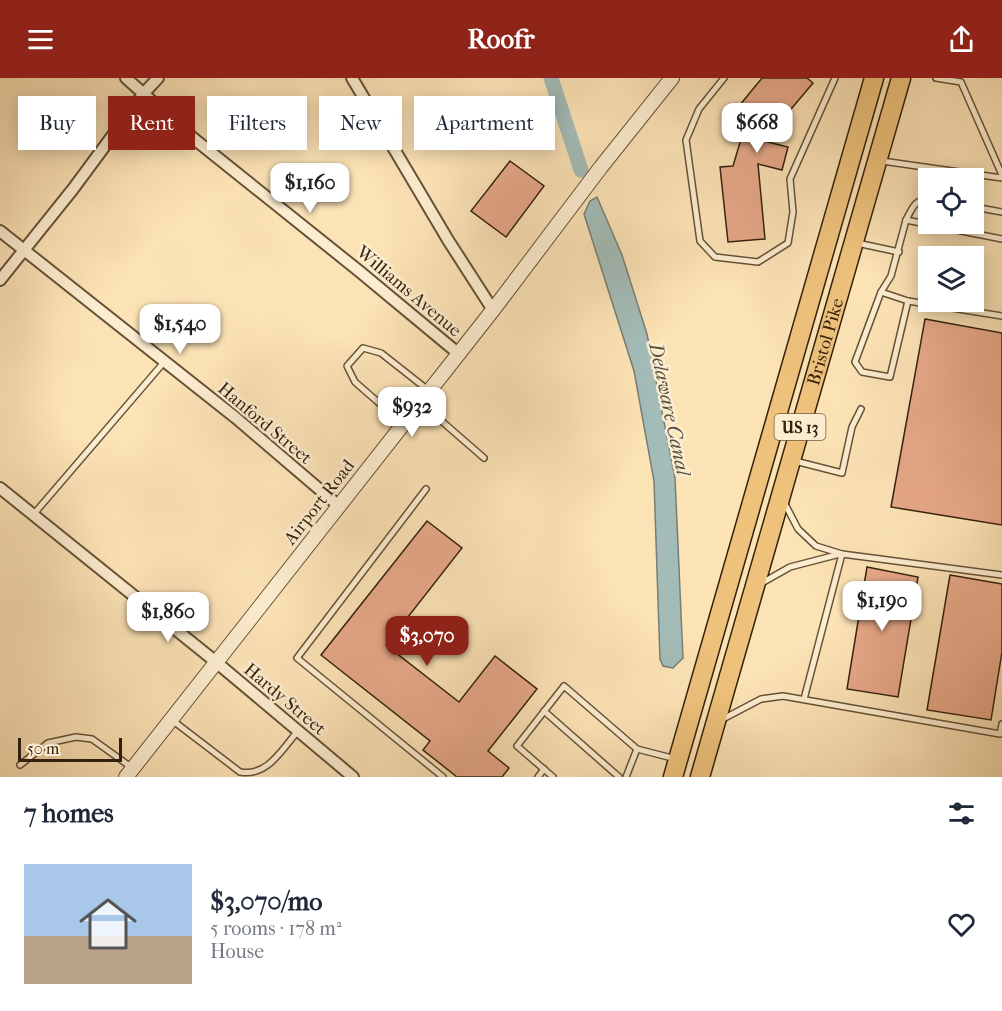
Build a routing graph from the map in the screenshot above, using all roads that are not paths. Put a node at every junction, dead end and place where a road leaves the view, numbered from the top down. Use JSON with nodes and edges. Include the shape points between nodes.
{"nodes":[{"id":1,"x":126,"y":78,"type":"edge"},
{"id":2,"x":158,"y":78,"type":"edge"},
{"id":3,"x":352,"y":78,"type":"edge"},
{"id":4,"x":672,"y":78,"type":"edge"},
{"id":5,"x":724,"y":78,"type":"edge"},
{"id":6,"x":835,"y":78,"type":"edge"},
{"id":7,"x":873,"y":78,"type":"edge"},
{"id":8,"x":901,"y":78,"type":"edge"},
{"id":9,"x":936,"y":78,"type":"edge"},
{"id":10,"x":961,"y":80,"type":"edge"},
{"id":11,"x":144,"y":93,"type":"junction"},
{"id":12,"x":877,"y":160,"type":"junction"},
{"id":13,"x":1002,"y":177,"type":"edge"},
{"id":14,"x":918,"y":200,"type":"edge"},
{"id":15,"x":984,"y":209,"type":"edge"},
{"id":16,"x":1002,"y":212,"type":"edge"},
{"id":17,"x":906,"y":220,"type":"junction"},
{"id":18,"x":0,"y":231,"type":"edge"},
{"id":19,"x":1002,"y":239,"type":"edge"},
{"id":20,"x":853,"y":243,"type":"junction"},
{"id":21,"x":24,"y":250,"type":"junction"},
{"id":22,"x":899,"y":252,"type":"junction"},
{"id":23,"x":0,"y":280,"type":"edge"},
{"id":24,"x":881,"y":292,"type":"junction"},
{"id":25,"x":908,"y":301,"type":"junction"},
{"id":26,"x":493,"y":310,"type":"junction"},
{"id":27,"x":1002,"y":316,"type":"edge"},
{"id":28,"x":459,"y":354,"type":"junction"},
{"id":29,"x":165,"y":361,"type":"junction"},
{"id":30,"x":425,"y":397,"type":"junction"},
{"id":31,"x":861,"y":409,"type":"dead end"},
{"id":32,"x":403,"y":424,"type":"junction"},
{"id":33,"x":484,"y":458,"type":"dead end"},
{"id":34,"x":791,"y":460,"type":"junction"},
{"id":35,"x":0,"y":488,"type":"edge"},
{"id":36,"x":426,"y":489,"type":"dead end"},
{"id":37,"x":782,"y":492,"type":"junction"},
{"id":38,"x":339,"y":506,"type":"junction"},
{"id":39,"x":33,"y":515,"type":"junction"},
{"id":40,"x":842,"y":554,"type":"junction"},
{"id":41,"x":1002,"y":574,"type":"edge"},
{"id":42,"x":754,"y":589,"type":"junction"},
{"id":43,"x":216,"y":662,"type":"junction"},
{"id":44,"x":804,"y":699,"type":"junction"},
{"id":45,"x":544,"y":711,"type":"junction"},
{"id":46,"x":171,"y":719,"type":"junction"},
{"id":47,"x":716,"y":723,"type":"junction"},
{"id":48,"x":1002,"y":724,"type":"edge"},
{"id":49,"x":298,"y":731,"type":"junction"},
{"id":50,"x":637,"y":749,"type":"junction"},
{"id":51,"x":678,"y":759,"type":"junction"},
{"id":52,"x":20,"y":765,"type":"dead end"},
{"id":53,"x":544,"y":769,"type":"junction"},
{"id":54,"x":129,"y":772,"type":"edge"},
{"id":55,"x":239,"y":774,"type":"edge"},
{"id":56,"x":353,"y":777,"type":"edge"},
{"id":57,"x":443,"y":777,"type":"edge"},
{"id":58,"x":538,"y":777,"type":"edge"},
{"id":59,"x":553,"y":777,"type":"edge"},
{"id":60,"x":619,"y":777,"type":"edge"},
{"id":61,"x":626,"y":777,"type":"edge"},
{"id":62,"x":673,"y":777,"type":"edge"},
{"id":63,"x":700,"y":777,"type":"edge"}],
"edges":[{"from":1,"to":11,"type":"street","name":"Williams Avenue"},
{"from":2,"to":11,"type":"street"},
{"from":3,"to":26,"type":"street"},
{"from":4,"to":26,"type":"street","name":"Airport Road"},
{"from":5,"to":6,"type":"lane","via":[[699,109],[686,140],[700,241],[715,257],[758,262],[788,243],[793,212],[790,179]]},
{"from":7,"to":51,"type":"highway","name":"Bristol Pike","number":"US 13"},
{"from":8,"to":12,"type":"highway","name":"Bristol Pike","number":"US 13"},
{"from":9,"to":10,"type":"lane"},
{"from":10,"to":13,"type":"lane"},
{"from":11,"to":21,"type":"street"},
{"from":11,"to":28,"type":"street","name":"Williams Avenue","via":[[193,138]]},
{"from":12,"to":13,"type":"lane"},
{"from":12,"to":20,"type":"highway","name":"Bristol Pike","number":"US 13"},
{"from":14,"to":17,"type":"lane"},
{"from":15,"to":16,"type":"lane"},
{"from":17,"to":19,"type":"lane"},
{"from":17,"to":22,"type":"lane"},
{"from":18,"to":21,"type":"street","name":"Hanford Street"},
{"from":20,"to":22,"type":"lane"},
{"from":20,"to":34,"type":"highway","name":"Bristol Pike","number":"US 13"},
{"from":21,"to":23,"type":"street"},
{"from":21,"to":29,"type":"street","name":"Hanford Street"},
{"from":22,"to":24,"type":"lane"},
{"from":24,"to":25,"type":"lane"},
{"from":24,"to":25,"type":"lane","via":[[855,362],[862,372],[890,377]]},
{"from":25,"to":27,"type":"lane"},
{"from":26,"to":28,"type":"street","name":"Airport Road"},
{"from":28,"to":30,"type":"street","name":"Airport Road"},
{"from":29,"to":38,"type":"street","name":"Hanford Street"},
{"from":29,"to":39,"type":"lane"},
{"from":30,"to":32,"type":"street","name":"Airport Road"},
{"from":30,"to":32,"type":"lane","via":[[381,353],[363,348],[347,366],[355,382]]},
{"from":30,"to":33,"type":"lane"},
{"from":31,"to":34,"type":"lane","via":[[852,427],[842,473]]},
{"from":32,"to":38,"type":"street","name":"Airport Road"},
{"from":34,"to":37,"type":"highway","name":"Bristol Pike","number":"US 13"},
{"from":35,"to":39,"type":"street","name":"Hardy Street"},
{"from":36,"to":57,"type":"lane","via":[[297,658]]},
{"from":37,"to":40,"type":"lane","via":[[791,519],[806,538],[816,546]]},
{"from":37,"to":42,"type":"highway","name":"Bristol Pike","number":"US 13"},
{"from":38,"to":43,"type":"street","name":"Airport Road"},
{"from":39,"to":43,"type":"street","name":"Hardy Street"},
{"from":40,"to":41,"type":"lane"},
{"from":40,"to":42,"type":"lane","via":[[790,567]]},
{"from":40,"to":44,"type":"lane"},
{"from":42,"to":47,"type":"highway","name":"Bristol Pike","number":"US 13"},
{"from":43,"to":46,"type":"street","name":"Airport Road"},
{"from":43,"to":49,"type":"street","name":"Hardy Street"},
{"from":44,"to":47,"type":"lane","via":[[761,699]]},
{"from":44,"to":48,"type":"lane","via":[[1000,734]]},
{"from":45,"to":50,"type":"lane","via":[[564,686]]},
{"from":45,"to":53,"type":"lane","via":[[517,746]]},
{"from":45,"to":60,"type":"lane"},
{"from":46,"to":54,"type":"street","name":"Airport Road"},
{"from":46,"to":55,"type":"lane"},
{"from":47,"to":63,"type":"highway","name":"Bristol Pike","number":"US 13"},
{"from":49,"to":55,"type":"lane","via":[[263,769]]},
{"from":49,"to":56,"type":"street","name":"Hardy Street"},
{"from":50,"to":51,"type":"lane"},
{"from":50,"to":61,"type":"lane"},
{"from":51,"to":62,"type":"highway","name":"Bristol Pike","number":"US 13"},
{"from":52,"to":54,"type":"lane","via":[[48,743],[76,737],[92,739]]},
{"from":53,"to":58,"type":"lane"},
{"from":53,"to":59,"type":"lane"}]}
